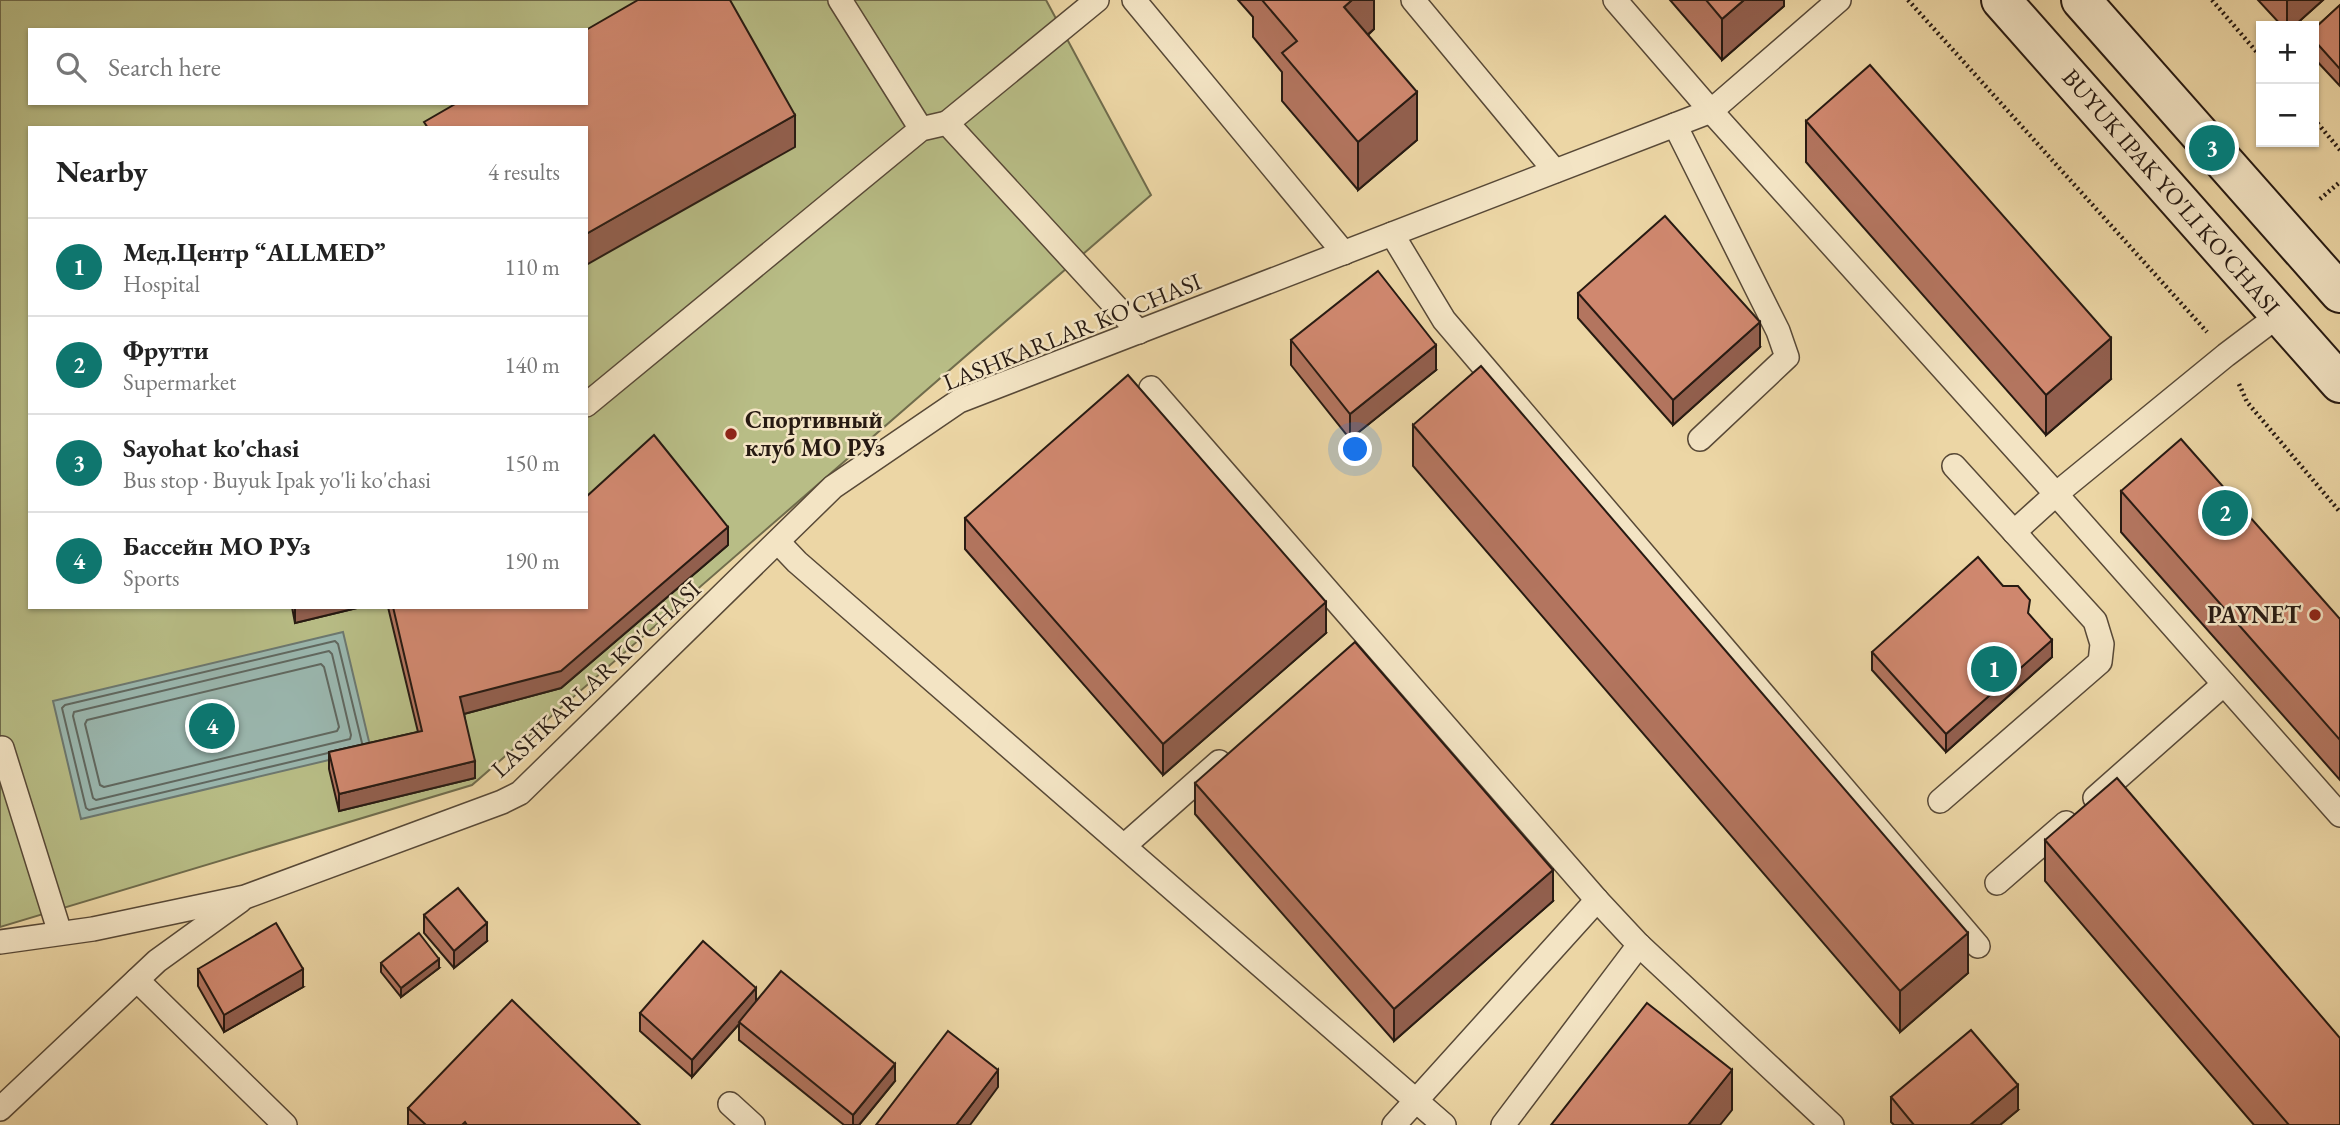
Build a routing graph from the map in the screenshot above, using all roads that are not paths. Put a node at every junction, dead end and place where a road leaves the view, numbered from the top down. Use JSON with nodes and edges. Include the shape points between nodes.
{"nodes":[{"id":1,"x":840,"y":0,"type":"edge"},
{"id":2,"x":1097,"y":0,"type":"edge"},
{"id":3,"x":1134,"y":0,"type":"edge"},
{"id":4,"x":1413,"y":0,"type":"edge"},
{"id":5,"x":1615,"y":0,"type":"edge"},
{"id":6,"x":1839,"y":0,"type":"edge"},
{"id":7,"x":2001,"y":0,"type":"edge"},
{"id":8,"x":2081,"y":0,"type":"edge"},
{"id":9,"x":1711,"y":111,"type":"junction"},
{"id":10,"x":947,"y":123,"type":"junction"},
{"id":11,"x":1675,"y":125,"type":"junction"},
{"id":12,"x":921,"y":129,"type":"junction"},
{"id":13,"x":1555,"y":171,"type":"junction"},
{"id":14,"x":1392,"y":234,"type":"junction"},
{"id":15,"x":1344,"y":253,"type":"junction"},
{"id":16,"x":2340,"y":293,"type":"edge"},
{"id":17,"x":2280,"y":315,"type":"junction"},
{"id":18,"x":1139,"y":332,"type":"junction"},
{"id":19,"x":2340,"y":383,"type":"edge"},
{"id":20,"x":1151,"y":388,"type":"dead end"},
{"id":21,"x":588,"y":403,"type":"edge"},
{"id":22,"x":1700,"y":439,"type":"dead end"},
{"id":23,"x":1954,"y":466,"type":"dead end"},
{"id":24,"x":2056,"y":494,"type":"junction"},
{"id":25,"x":2014,"y":532,"type":"junction"},
{"id":26,"x":778,"y":542,"type":"junction"},
{"id":27,"x":1365,"y":634,"type":"junction"},
{"id":28,"x":1344,"y":652,"type":"edge"},
{"id":29,"x":2224,"y":684,"type":"junction"},
{"id":30,"x":1239,"y":744,"type":"edge"},
{"id":31,"x":0,"y":749,"type":"edge"},
{"id":32,"x":1940,"y":802,"type":"dead end"},
{"id":33,"x":2340,"y":815,"type":"edge"},
{"id":34,"x":1124,"y":846,"type":"junction"},
{"id":35,"x":1997,"y":883,"type":"dead end"},
{"id":36,"x":245,"y":897,"type":"junction"},
{"id":37,"x":1597,"y":900,"type":"junction"},
{"id":38,"x":60,"y":933,"type":"junction"},
{"id":39,"x":0,"y":942,"type":"edge"},
{"id":40,"x":1639,"y":945,"type":"junction"},
{"id":41,"x":1978,"y":946,"type":"dead end"},
{"id":42,"x":137,"y":981,"type":"junction"},
{"id":43,"x":1416,"y":1098,"type":"junction"},
{"id":44,"x":730,"y":1104,"type":"dead end"},
{"id":45,"x":0,"y":1109,"type":"edge"},
{"id":46,"x":285,"y":1125,"type":"edge"},
{"id":47,"x":753,"y":1125,"type":"edge"},
{"id":48,"x":1394,"y":1125,"type":"edge"},
{"id":49,"x":1444,"y":1125,"type":"edge"},
{"id":50,"x":1503,"y":1125,"type":"edge"},
{"id":51,"x":1832,"y":1125,"type":"edge"}],
"edges":[{"from":1,"to":12,"type":"lane"},
{"from":2,"to":10,"type":"lane"},
{"from":3,"to":15,"type":"lane"},
{"from":4,"to":13,"type":"lane"},
{"from":5,"to":9,"type":"lane"},
{"from":6,"to":9,"type":"lane","name":"LASHKARLAR KO'CHASI"},
{"from":7,"to":17,"type":"main road","name":"BUYUK IPAK YO'LI KO'CHASI"},
{"from":8,"to":16,"type":"main road"},
{"from":9,"to":11,"type":"lane","name":"LASHKARLAR KO'CHASI"},
{"from":9,"to":24,"type":"lane"},
{"from":10,"to":12,"type":"lane"},
{"from":10,"to":18,"type":"lane"},
{"from":11,"to":13,"type":"lane","name":"LASHKARLAR KO'CHASI"},
{"from":11,"to":22,"type":"lane","via":[[1787,357]]},
{"from":12,"to":21,"type":"lane"},
{"from":13,"to":14,"type":"lane","name":"LASHKARLAR KO'CHASI"},
{"from":14,"to":15,"type":"lane","name":"LASHKARLAR KO'CHASI"},
{"from":14,"to":41,"type":"lane","via":[[1444,320]]},
{"from":15,"to":18,"type":"lane","name":"LASHKARLAR KO'CHASI"},
{"from":17,"to":19,"type":"main road","name":"BUYUK IPAK YO'LI KO'CHASI"},
{"from":17,"to":24,"type":"lane"},
{"from":18,"to":26,"type":"lane","name":"LASHKARLAR KO'CHASI","via":[[959,401],[833,487]]},
{"from":20,"to":27,"type":"lane"},
{"from":23,"to":25,"type":"lane"},
{"from":24,"to":25,"type":"lane"},
{"from":24,"to":29,"type":"lane"},
{"from":25,"to":32,"type":"lane","via":[[2095,621],[2102,644],[2100,662]]},
{"from":26,"to":34,"type":"lane"},
{"from":26,"to":36,"type":"lane","name":"LASHKARLAR KO'CHASI","via":[[520,793]]},
{"from":27,"to":28,"type":"lane"},
{"from":27,"to":37,"type":"lane"},
{"from":29,"to":33,"type":"lane"},
{"from":29,"to":35,"type":"lane"},
{"from":30,"to":34,"type":"lane"},
{"from":31,"to":38,"type":"lane"},
{"from":34,"to":43,"type":"lane"},
{"from":36,"to":38,"type":"lane","name":"LASHKARLAR KO'CHASI"},
{"from":36,"to":42,"type":"lane","via":[[157,961]]},
{"from":37,"to":40,"type":"lane"},
{"from":37,"to":43,"type":"lane"},
{"from":38,"to":39,"type":"lane","name":"LASHKARLAR KO'CHASI"},
{"from":40,"to":50,"type":"lane"},
{"from":40,"to":51,"type":"lane"},
{"from":42,"to":45,"type":"lane"},
{"from":42,"to":46,"type":"lane"},
{"from":43,"to":48,"type":"lane"},
{"from":43,"to":49,"type":"lane"},
{"from":44,"to":47,"type":"lane"}]}
